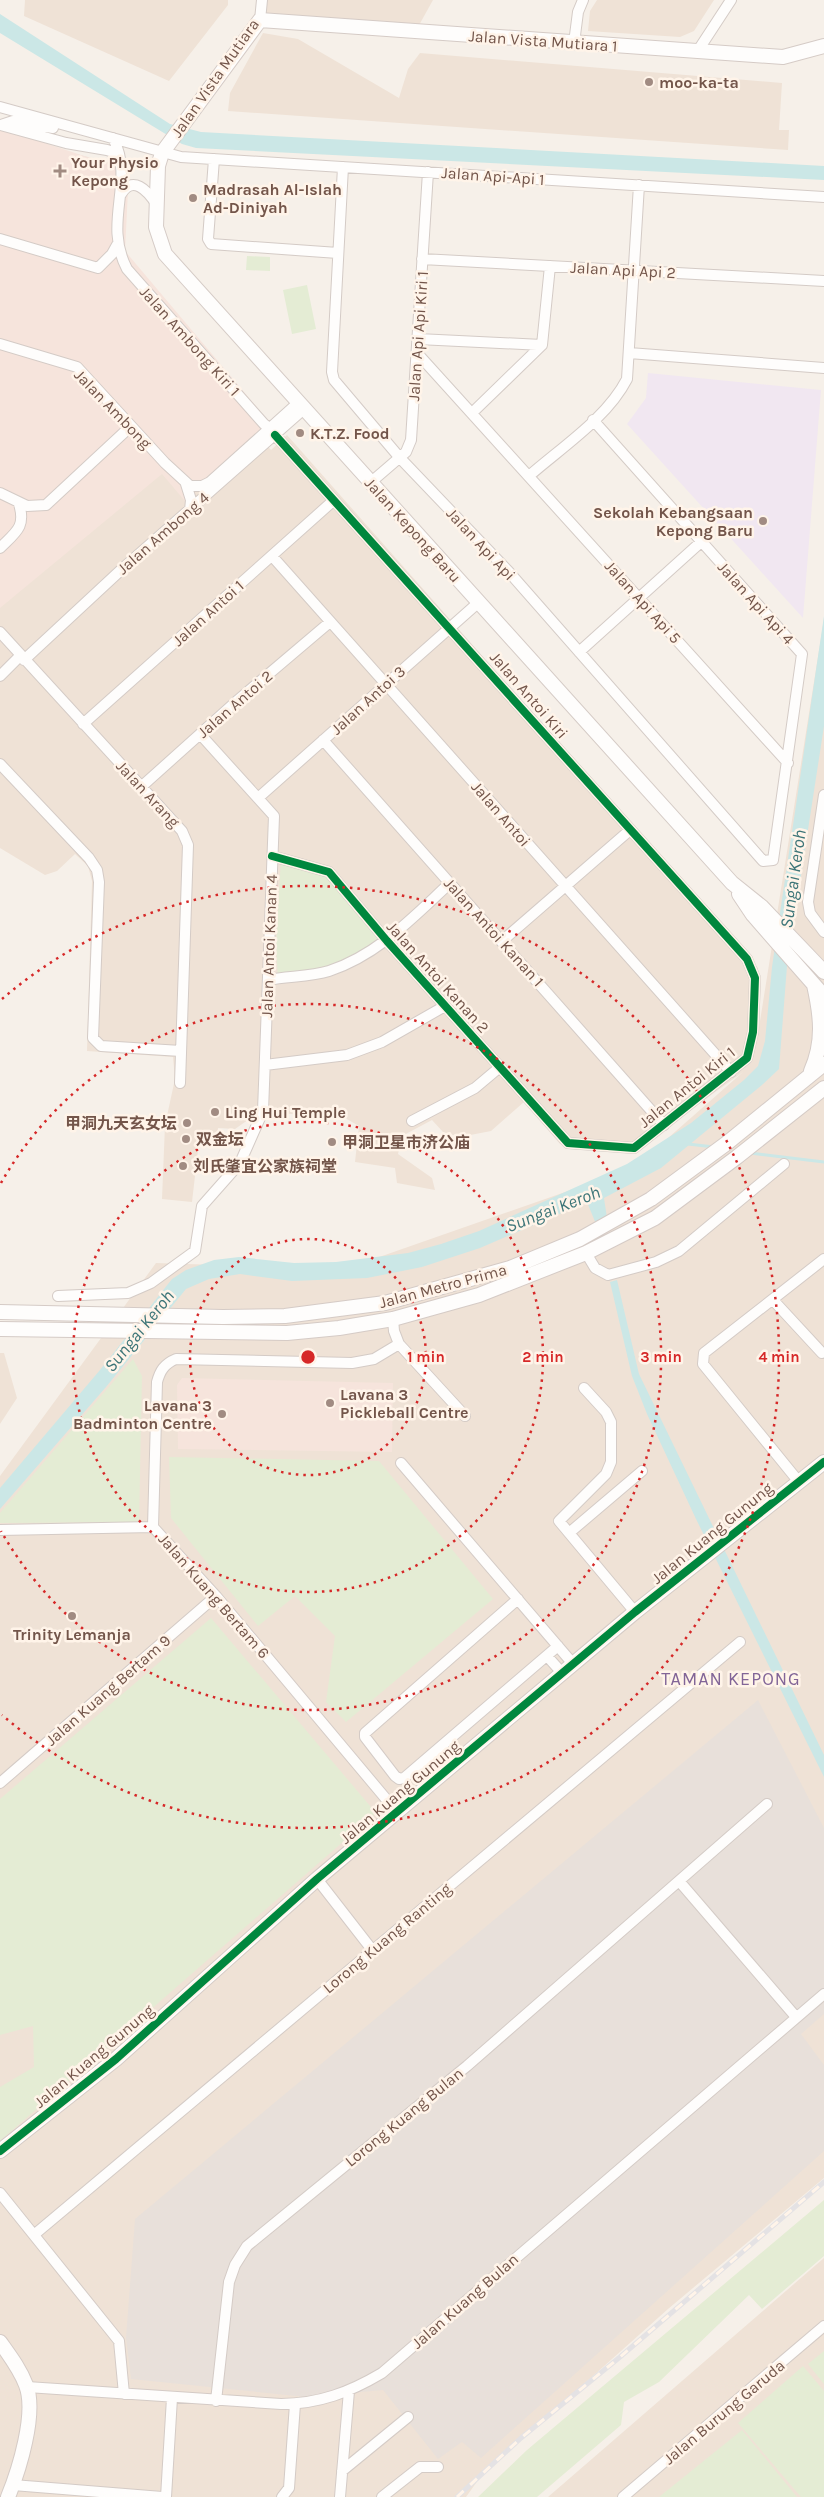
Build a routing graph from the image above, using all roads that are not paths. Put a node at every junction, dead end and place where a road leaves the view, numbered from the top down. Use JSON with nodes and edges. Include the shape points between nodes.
{"nodes":[{"id":1,"x":262,"y":0,"type":"edge"},
{"id":2,"x":583,"y":0,"type":"edge"},
{"id":3,"x":731,"y":0,"type":"edge"},
{"id":4,"x":260,"y":20,"type":"junction"},
{"id":5,"x":574,"y":42,"type":"junction"},
{"id":6,"x":824,"y":46,"type":"edge"},
{"id":7,"x":697,"y":52,"type":"junction"},
{"id":8,"x":0,"y":107,"type":"edge"},
{"id":9,"x":0,"y":125,"type":"edge"},
{"id":10,"x":112,"y":138,"type":"junction"},
{"id":11,"x":162,"y":153,"type":"junction"},
{"id":12,"x":214,"y":159,"type":"junction"},
{"id":13,"x":343,"y":167,"type":"junction"},
{"id":14,"x":428,"y":172,"type":"junction"},
{"id":15,"x":122,"y":175,"type":"junction"},
{"id":16,"x":639,"y":185,"type":"junction"},
{"id":17,"x":824,"y":197,"type":"edge"},
{"id":18,"x":118,"y":199,"type":"junction"},
{"id":19,"x":157,"y":205,"type":"junction"},
{"id":20,"x":0,"y":239,"type":"edge"},
{"id":21,"x":117,"y":245,"type":"junction"},
{"id":22,"x":338,"y":253,"type":"junction"},
{"id":23,"x":422,"y":259,"type":"junction"},
{"id":24,"x":550,"y":266,"type":"junction"},
{"id":25,"x":634,"y":271,"type":"junction"},
{"id":26,"x":824,"y":281,"type":"edge"},
{"id":27,"x":418,"y":339,"type":"junction"},
{"id":28,"x":0,"y":344,"type":"edge"},
{"id":29,"x":542,"y":345,"type":"junction"},
{"id":30,"x":417,"y":353,"type":"junction"},
{"id":31,"x":629,"y":353,"type":"junction"},
{"id":32,"x":824,"y":368,"type":"edge"},
{"id":33,"x":302,"y":405,"type":"junction"},
{"id":34,"x":473,"y":412,"type":"junction"},
{"id":35,"x":593,"y":420,"type":"junction"},
{"id":36,"x":131,"y":426,"type":"junction"},
{"id":37,"x":274,"y":430,"type":"junction"},
{"id":38,"x":400,"y":458,"type":"junction"},
{"id":39,"x":529,"y":476,"type":"junction"},
{"id":40,"x":370,"y":483,"type":"junction"},
{"id":41,"x":186,"y":484,"type":"junction"},
{"id":42,"x":0,"y":493,"type":"edge"},
{"id":43,"x":333,"y":501,"type":"junction"},
{"id":44,"x":19,"y":504,"type":"junction"},
{"id":45,"x":190,"y":510,"type":"junction"},
{"id":46,"x":701,"y":542,"type":"junction"},
{"id":47,"x":0,"y":548,"type":"edge"},
{"id":48,"x":272,"y":556,"type":"junction"},
{"id":49,"x":638,"y":597,"type":"junction"},
{"id":50,"x":479,"y":602,"type":"junction"},
{"id":51,"x":330,"y":622,"type":"junction"},
{"id":52,"x":451,"y":627,"type":"junction"},
{"id":53,"x":0,"y":632,"type":"edge"},
{"id":54,"x":579,"y":652,"type":"junction"},
{"id":55,"x":22,"y":658,"type":"junction"},
{"id":56,"x":0,"y":676,"type":"edge"},
{"id":57,"x":387,"y":684,"type":"junction"},
{"id":58,"x":83,"y":724,"type":"junction"},
{"id":59,"x":200,"y":734,"type":"junction"},
{"id":60,"x":323,"y":740,"type":"junction"},
{"id":61,"x":788,"y":763,"type":"junction"},
{"id":62,"x":0,"y":764,"type":"edge"},
{"id":63,"x":141,"y":788,"type":"junction"},
{"id":64,"x":258,"y":798,"type":"junction"},
{"id":65,"x":823,"y":802,"type":"edge"},
{"id":66,"x":630,"y":830,"type":"junction"},
{"id":67,"x":272,"y":856,"type":"junction"},
{"id":68,"x":450,"y":883,"type":"junction"},
{"id":69,"x":564,"y":887,"type":"junction"},
{"id":70,"x":758,"y":911,"type":"junction"},
{"id":71,"x":824,"y":932,"type":"edge"},
{"id":72,"x":387,"y":941,"type":"junction"},
{"id":73,"x":502,"y":941,"type":"junction"},
{"id":74,"x":808,"y":956,"type":"junction"},
{"id":75,"x":824,"y":963,"type":"edge"},
{"id":76,"x":824,"y":972,"type":"edge"},
{"id":77,"x":755,"y":978,"type":"joint"},
{"id":78,"x":268,"y":980,"type":"junction"},
{"id":79,"x":814,"y":985,"type":"junction"},
{"id":80,"x":824,"y":996,"type":"edge"},
{"id":81,"x":445,"y":1006,"type":"junction"},
{"id":82,"x":181,"y":1051,"type":"junction"},
{"id":83,"x":824,"y":1064,"type":"edge"},
{"id":84,"x":264,"y":1065,"type":"junction"},
{"id":85,"x":500,"y":1067,"type":"junction"},
{"id":86,"x":731,"y":1072,"type":"junction"},
{"id":87,"x":807,"y":1078,"type":"junction"},
{"id":88,"x":180,"y":1083,"type":"dead end"},
{"id":89,"x":824,"y":1088,"type":"edge"},
{"id":90,"x":818,"y":1096,"type":"edge"},
{"id":91,"x":412,"y":1121,"type":"dead end"},
{"id":92,"x":664,"y":1125,"type":"junction"},
{"id":93,"x":568,"y":1143,"type":"joint"},
{"id":94,"x":784,"y":1164,"type":"dead end"},
{"id":95,"x":586,"y":1253,"type":"junction"},
{"id":96,"x":824,"y":1259,"type":"edge"},
{"id":97,"x":58,"y":1296,"type":"dead end"},
{"id":98,"x":773,"y":1300,"type":"junction"},
{"id":99,"x":0,"y":1312,"type":"edge"},
{"id":100,"x":393,"y":1318,"type":"junction"},
{"id":101,"x":0,"y":1329,"type":"edge"},
{"id":102,"x":400,"y":1344,"type":"junction"},
{"id":103,"x":822,"y":1353,"type":"dead end"},
{"id":104,"x":584,"y":1388,"type":"dead end"},
{"id":105,"x":465,"y":1416,"type":"dead end"},
{"id":106,"x":824,"y":1462,"type":"edge"},
{"id":107,"x":401,"y":1463,"type":"dead end"},
{"id":108,"x":642,"y":1471,"type":"dead end"},
{"id":109,"x":799,"y":1482,"type":"junction"},
{"id":110,"x":153,"y":1527,"type":"junction"},
{"id":111,"x":0,"y":1530,"type":"edge"},
{"id":112,"x":569,"y":1533,"type":"junction"},
{"id":113,"x":216,"y":1596,"type":"junction"},
{"id":114,"x":518,"y":1599,"type":"junction"},
{"id":115,"x":635,"y":1612,"type":"junction"},
{"id":116,"x":740,"y":1642,"type":"dead end"},
{"id":117,"x":558,"y":1646,"type":"junction"},
{"id":118,"x":547,"y":1656,"type":"junction"},
{"id":119,"x":574,"y":1665,"type":"junction"},
{"id":120,"x":563,"y":1674,"type":"junction"},
{"id":121,"x":0,"y":1783,"type":"edge"},
{"id":122,"x":767,"y":1804,"type":"dead end"},
{"id":123,"x":397,"y":1812,"type":"junction"},
{"id":124,"x":317,"y":1880,"type":"junction"},
{"id":125,"x":679,"y":1881,"type":"junction"},
{"id":126,"x":372,"y":1950,"type":"junction"},
{"id":127,"x":824,"y":1994,"type":"edge"},
{"id":128,"x":796,"y":2017,"type":"junction"},
{"id":129,"x":0,"y":2150,"type":"edge"},
{"id":130,"x":0,"y":2192,"type":"edge"},
{"id":131,"x":35,"y":2234,"type":"junction"},
{"id":132,"x":824,"y":2326,"type":"edge"},
{"id":133,"x":0,"y":2342,"type":"edge"},
{"id":134,"x":27,"y":2386,"type":"junction"},
{"id":135,"x":349,"y":2391,"type":"junction"},
{"id":136,"x":124,"y":2394,"type":"junction"},
{"id":137,"x":172,"y":2398,"type":"junction"},
{"id":138,"x":216,"y":2401,"type":"junction"},
{"id":139,"x":295,"y":2404,"type":"junction"},
{"id":140,"x":408,"y":2417,"type":"dead end"},
{"id":141,"x":438,"y":2467,"type":"dead end"},
{"id":142,"x":342,"y":2471,"type":"junction"},
{"id":143,"x":11,"y":2491,"type":"edge"},
{"id":144,"x":162,"y":2497,"type":"edge"},
{"id":145,"x":166,"y":2497,"type":"edge"},
{"id":146,"x":282,"y":2497,"type":"edge"},
{"id":147,"x":340,"y":2497,"type":"edge"},
{"id":148,"x":382,"y":2497,"type":"edge"},
{"id":149,"x":624,"y":2497,"type":"edge"}],
"edges":[{"from":1,"to":4,"type":"street","name":"Jalan Vista Mutiara"},
{"from":2,"to":5,"type":"street"},
{"from":3,"to":7,"type":"street"},
{"from":4,"to":5,"type":"street","name":"Jalan Vista Mutiara 1"},
{"from":4,"to":11,"type":"street","name":"Jalan Vista Mutiara"},
{"from":5,"to":7,"type":"street","name":"Jalan Vista Mutiara 1"},
{"from":6,"to":7,"type":"street","name":"Jalan Vista Mutiara 1","via":[[783,57]]},
{"from":8,"to":10,"type":"street"},
{"from":9,"to":10,"type":"street","via":[[14,121]]},
{"from":9,"to":15,"type":"street","via":[[66,144],[116,153]]},
{"from":10,"to":11,"type":"street","name":"Jalan Api-Api 1"},
{"from":10,"to":15,"type":"street","name":"Jalan Ambong Kiri 1","via":[[122,158]]},
{"from":11,"to":12,"type":"street","name":"Jalan Api-Api 1"},
{"from":11,"to":19,"type":"street","name":"Jalan Kepong Baru","via":[[158,166]]},
{"from":12,"to":13,"type":"street","name":"Jalan Api-Api 1"},
{"from":12,"to":22,"type":"street","via":[[208,239],[211,244]]},
{"from":13,"to":14,"type":"street","name":"Jalan Api-Api 1"},
{"from":13,"to":22,"type":"street","name":"Jalan Api Api"},
{"from":14,"to":16,"type":"street","name":"Jalan Api-Api 1"},
{"from":14,"to":23,"type":"street","name":"Jalan Api Api Kiri 1"},
{"from":15,"to":18,"type":"street","name":"Jalan Ambong Kiri 1"},
{"from":16,"to":17,"type":"street","name":"Jalan Api-Api 1"},
{"from":16,"to":25,"type":"street"},
{"from":18,"to":19,"type":"street","via":[[123,190],[132,185],[140,186]]},
{"from":18,"to":21,"type":"street","name":"Jalan Ambong Kiri 1"},
{"from":19,"to":33,"type":"street","name":"Jalan Kepong Baru","via":[[156,227],[165,254]]},
{"from":20,"to":21,"type":"street","via":[[98,268]]},
{"from":21,"to":37,"type":"street","name":"Jalan Ambong Kiri 1","via":[[135,279],[264,424]]},
{"from":22,"to":38,"type":"street","name":"Jalan Api Api","via":[[334,380]]},
{"from":23,"to":24,"type":"street","name":"Jalan Api Api 2"},
{"from":23,"to":27,"type":"street","name":"Jalan Api Api Kiri 1"},
{"from":24,"to":25,"type":"street","name":"Jalan Api Api 2"},
{"from":24,"to":29,"type":"street"},
{"from":25,"to":26,"type":"street","name":"Jalan Api Api 2"},
{"from":25,"to":31,"type":"street"},
{"from":27,"to":29,"type":"street"},
{"from":27,"to":30,"type":"street","name":"Jalan Api Api Kiri 1"},
{"from":28,"to":36,"type":"street","name":"Jalan Ambong","via":[[77,367]]},
{"from":29,"to":34,"type":"street"},
{"from":30,"to":34,"type":"street","name":"Jalan Api Api 5"},
{"from":30,"to":38,"type":"street","name":"Jalan Api Api Kiri 1","via":[[411,440]]},
{"from":31,"to":32,"type":"street"},
{"from":31,"to":35,"type":"street","via":[[627,379],[621,391]]},
{"from":33,"to":37,"type":"street","name":"Jalan Ambong 4"},
{"from":33,"to":40,"type":"street","name":"Jalan Kepong Baru"},
{"from":34,"to":39,"type":"street","name":"Jalan Api Api 5"},
{"from":35,"to":39,"type":"street"},
{"from":35,"to":46,"type":"street","name":"Jalan Api Api 4"},
{"from":36,"to":41,"type":"street","name":"Jalan Ambong"},
{"from":36,"to":44,"type":"street","via":[[46,505]]},
{"from":37,"to":41,"type":"street","name":"Jalan Ambong 4","via":[[210,482],[200,487]]},
{"from":37,"to":43,"type":"street","name":"Jalan Antoi Kiri"},
{"from":37,"to":45,"type":"street","name":"Jalan Ambong 4"},
{"from":38,"to":40,"type":"street","name":"Jalan Api Api Kiri 1"},
{"from":38,"to":54,"type":"street","name":"Jalan Api Api","via":[[509,572]]},
{"from":39,"to":49,"type":"street","name":"Jalan Api Api 5"},
{"from":40,"to":50,"type":"street","name":"Jalan Kepong Baru"},
{"from":41,"to":45,"type":"street","via":[[191,500]]},
{"from":42,"to":44,"type":"street"},
{"from":43,"to":48,"type":"street","name":"Jalan Antoi 1"},
{"from":43,"to":52,"type":"street","name":"Jalan Antoi Kiri"},
{"from":44,"to":47,"type":"street","via":[[21,526]]},
{"from":45,"to":55,"type":"street","name":"Jalan Ambong 4"},
{"from":46,"to":49,"type":"street"},
{"from":46,"to":61,"type":"street","name":"Jalan Api Api 4","via":[[803,658]]},
{"from":48,"to":51,"type":"street","name":"Jalan Antoi"},
{"from":48,"to":58,"type":"street","name":"Jalan Antoi 1"},
{"from":49,"to":54,"type":"street"},
{"from":49,"to":61,"type":"street","name":"Jalan Api Api 5"},
{"from":50,"to":52,"type":"street","name":"Jalan Antoi 3"},
{"from":50,"to":70,"type":"street","name":"Jalan Kepong Baru"},
{"from":51,"to":57,"type":"street","name":"Jalan Antoi"},
{"from":51,"to":59,"type":"street","name":"Jalan Antoi 2"},
{"from":52,"to":57,"type":"street","name":"Jalan Antoi 3"},
{"from":52,"to":66,"type":"street","name":"Jalan Antoi Kiri"},
{"from":53,"to":55,"type":"street","name":"Jalan Arang"},
{"from":54,"to":61,"type":"street","name":"Jalan Api Api","via":[[763,861],[773,860]]},
{"from":55,"to":56,"type":"street","name":"Jalan Ambong 4"},
{"from":55,"to":58,"type":"street","name":"Jalan Arang"},
{"from":57,"to":60,"type":"street","name":"Jalan Antoi 3"},
{"from":57,"to":69,"type":"street","name":"Jalan Antoi"},
{"from":58,"to":63,"type":"street","name":"Jalan Arang"},
{"from":59,"to":63,"type":"street","name":"Jalan Antoi 2"},
{"from":59,"to":64,"type":"street","name":"Jalan Antoi Kanan 4"},
{"from":60,"to":64,"type":"street","name":"Jalan Antoi 3"},
{"from":60,"to":68,"type":"street","name":"Jalan Antoi Kanan 1"},
{"from":62,"to":82,"type":"street","via":[[97,870],[93,1038],[101,1046]]},
{"from":63,"to":82,"type":"street","name":"Jalan Arang","via":[[182,832],[188,845]]},
{"from":64,"to":67,"type":"street","name":"Jalan Antoi Kanan 4","via":[[274,816]]},
{"from":65,"to":71,"type":"street","via":[[808,902],[810,913]]},
{"from":66,"to":69,"type":"street"},
{"from":66,"to":77,"type":"street","name":"Jalan Antoi Kiri","via":[[747,959]]},
{"from":67,"to":72,"type":"street","name":"Jalan Antoi Kanan 2","via":[[329,872]]},
{"from":67,"to":78,"type":"street","name":"Jalan Antoi Kanan 4"},
{"from":68,"to":72,"type":"street"},
{"from":68,"to":73,"type":"street","name":"Jalan Antoi Kanan 1"},
{"from":69,"to":73,"type":"street"},
{"from":69,"to":86,"type":"street","name":"Jalan Antoi"},
{"from":70,"to":74,"type":"street","name":"Jalan Kepong Baru"},
{"from":70,"to":79,"type":"street","name":"Jalan Kepong Baru"},
{"from":72,"to":78,"type":"street","via":[[326,972]]},
{"from":72,"to":81,"type":"street","name":"Jalan Antoi Kanan 2"},
{"from":73,"to":92,"type":"street","name":"Jalan Antoi Kanan 1"},
{"from":74,"to":75,"type":"street"},
{"from":74,"to":76,"type":"street","name":"Jalan Kepong Baru"},
{"from":77,"to":86,"type":"street","name":"Jalan Antoi Kiri 1","via":[[753,1032],[747,1058]]},
{"from":78,"to":84,"type":"street","name":"Jalan Antoi Kanan 4"},
{"from":79,"to":80,"type":"street","name":"Jalan Kepong Baru"},
{"from":79,"to":87,"type":"street","via":[[821,1041],[818,1056]]},
{"from":81,"to":84,"type":"street","via":[[382,1042],[347,1055]]},
{"from":81,"to":85,"type":"street","name":"Jalan Antoi Kanan 2"},
{"from":82,"to":88,"type":"street","name":"Jalan Arang"},
{"from":83,"to":87,"type":"street","name":"Jalan Metro Prima"},
{"from":84,"to":97,"type":"street","name":"Jalan Antoi Kanan 4","via":[[263,1111],[240,1163],[202,1206],[195,1251],[152,1283],[128,1293]]},
{"from":85,"to":91,"type":"street","via":[[475,1088]]},
{"from":85,"to":93,"type":"street","name":"Jalan Antoi Kanan 2"},
{"from":86,"to":92,"type":"street","name":"Jalan Antoi Kiri 1"},
{"from":87,"to":99,"type":"street","name":"Jalan Metro Prima","via":[[651,1199],[580,1239],[510,1268],[385,1303],[285,1316]]},
{"from":89,"to":90,"type":"street","name":"Jalan Metro Prima"},
{"from":90,"to":95,"type":"street","name":"Jalan Metro Prima","via":[[655,1218]]},
{"from":92,"to":93,"type":"street","name":"Jalan Antoi Kiri 1","via":[[634,1148]]},
{"from":94,"to":95,"type":"street","via":[[679,1251],[666,1258],[608,1274],[595,1268]]},
{"from":95,"to":100,"type":"street","name":"Jalan Metro Prima","via":[[479,1295]]},
{"from":96,"to":98,"type":"street"},
{"from":98,"to":103,"type":"street"},
{"from":98,"to":109,"type":"street","via":[[704,1353],[703,1364]]},
{"from":100,"to":101,"type":"street","name":"Jalan Metro Prima","via":[[313,1331],[223,1334]]},
{"from":100,"to":102,"type":"street"},
{"from":102,"to":105,"type":"street"},
{"from":102,"to":110,"type":"street","name":"Jalan Kuang Bertam 6","via":[[374,1359],[352,1363],[176,1359],[168,1362],[157,1382]]},
{"from":104,"to":112,"type":"street","via":[[611,1422],[611,1462],[606,1474],[559,1521]]},
{"from":106,"to":109,"type":"street","name":"Jalan Kuang Gunung"},
{"from":107,"to":114,"type":"street"},
{"from":108,"to":112,"type":"street"},
{"from":109,"to":115,"type":"street","name":"Jalan Kuang Gunung"},
{"from":110,"to":111,"type":"street"},
{"from":110,"to":113,"type":"street","name":"Jalan Kuang Bertam 6"},
{"from":112,"to":115,"type":"street"},
{"from":113,"to":121,"type":"street","name":"Jalan Kuang Bertam 9"},
{"from":113,"to":123,"type":"street","name":"Jalan Kuang Bertam 6"},
{"from":114,"to":117,"type":"street"},
{"from":114,"to":118,"type":"street","via":[[368,1729],[365,1737],[395,1776],[404,1778]]},
{"from":115,"to":119,"type":"street","name":"Jalan Kuang Gunung"},
{"from":116,"to":126,"type":"street","name":"Lorong Kuang Ranting"},
{"from":117,"to":118,"type":"street"},
{"from":117,"to":119,"type":"street"},
{"from":118,"to":120,"type":"street"},
{"from":119,"to":120,"type":"street","name":"Jalan Kuang Gunung"},
{"from":120,"to":123,"type":"street","name":"Jalan Kuang Gunung"},
{"from":122,"to":125,"type":"street","name":"Lorong Kuang Bulan"},
{"from":123,"to":124,"type":"street","name":"Jalan Kuang Gunung"},
{"from":124,"to":126,"type":"street"},
{"from":124,"to":129,"type":"street","name":"Jalan Kuang Gunung","via":[[116,2059]]},
{"from":125,"to":128,"type":"street"},
{"from":125,"to":138,"type":"street","name":"Lorong Kuang Bulan","via":[[466,2066],[247,2246],[229,2282]]},
{"from":126,"to":131,"type":"street","name":"Lorong Kuang Ranting"},
{"from":127,"to":128,"type":"street","name":"Jalan Kuang Bulan"},
{"from":128,"to":135,"type":"street","name":"Jalan Kuang Bulan","via":[[382,2373]]},
{"from":130,"to":131,"type":"street"},
{"from":131,"to":136,"type":"street","via":[[119,2341]]},
{"from":132,"to":149,"type":"street","name":"Jalan Burung Garuda"},
{"from":133,"to":134,"type":"street"},
{"from":134,"to":136,"type":"street","name":"Jalan Kuang Bulan"},
{"from":134,"to":143,"type":"street","via":[[28,2430]]},
{"from":135,"to":139,"type":"street","name":"Jalan Kuang Bulan"},
{"from":135,"to":142,"type":"street"},
{"from":136,"to":137,"type":"street","name":"Jalan Kuang Bulan"},
{"from":137,"to":138,"type":"street","name":"Jalan Kuang Bulan"},
{"from":137,"to":145,"type":"street"},
{"from":138,"to":139,"type":"street","name":"Jalan Kuang Bulan"},
{"from":139,"to":146,"type":"street","via":[[289,2488]]},
{"from":140,"to":142,"type":"street"},
{"from":141,"to":148,"type":"street","via":[[420,2468]]},
{"from":142,"to":147,"type":"street"},
{"from":143,"to":144,"type":"street"}]}
